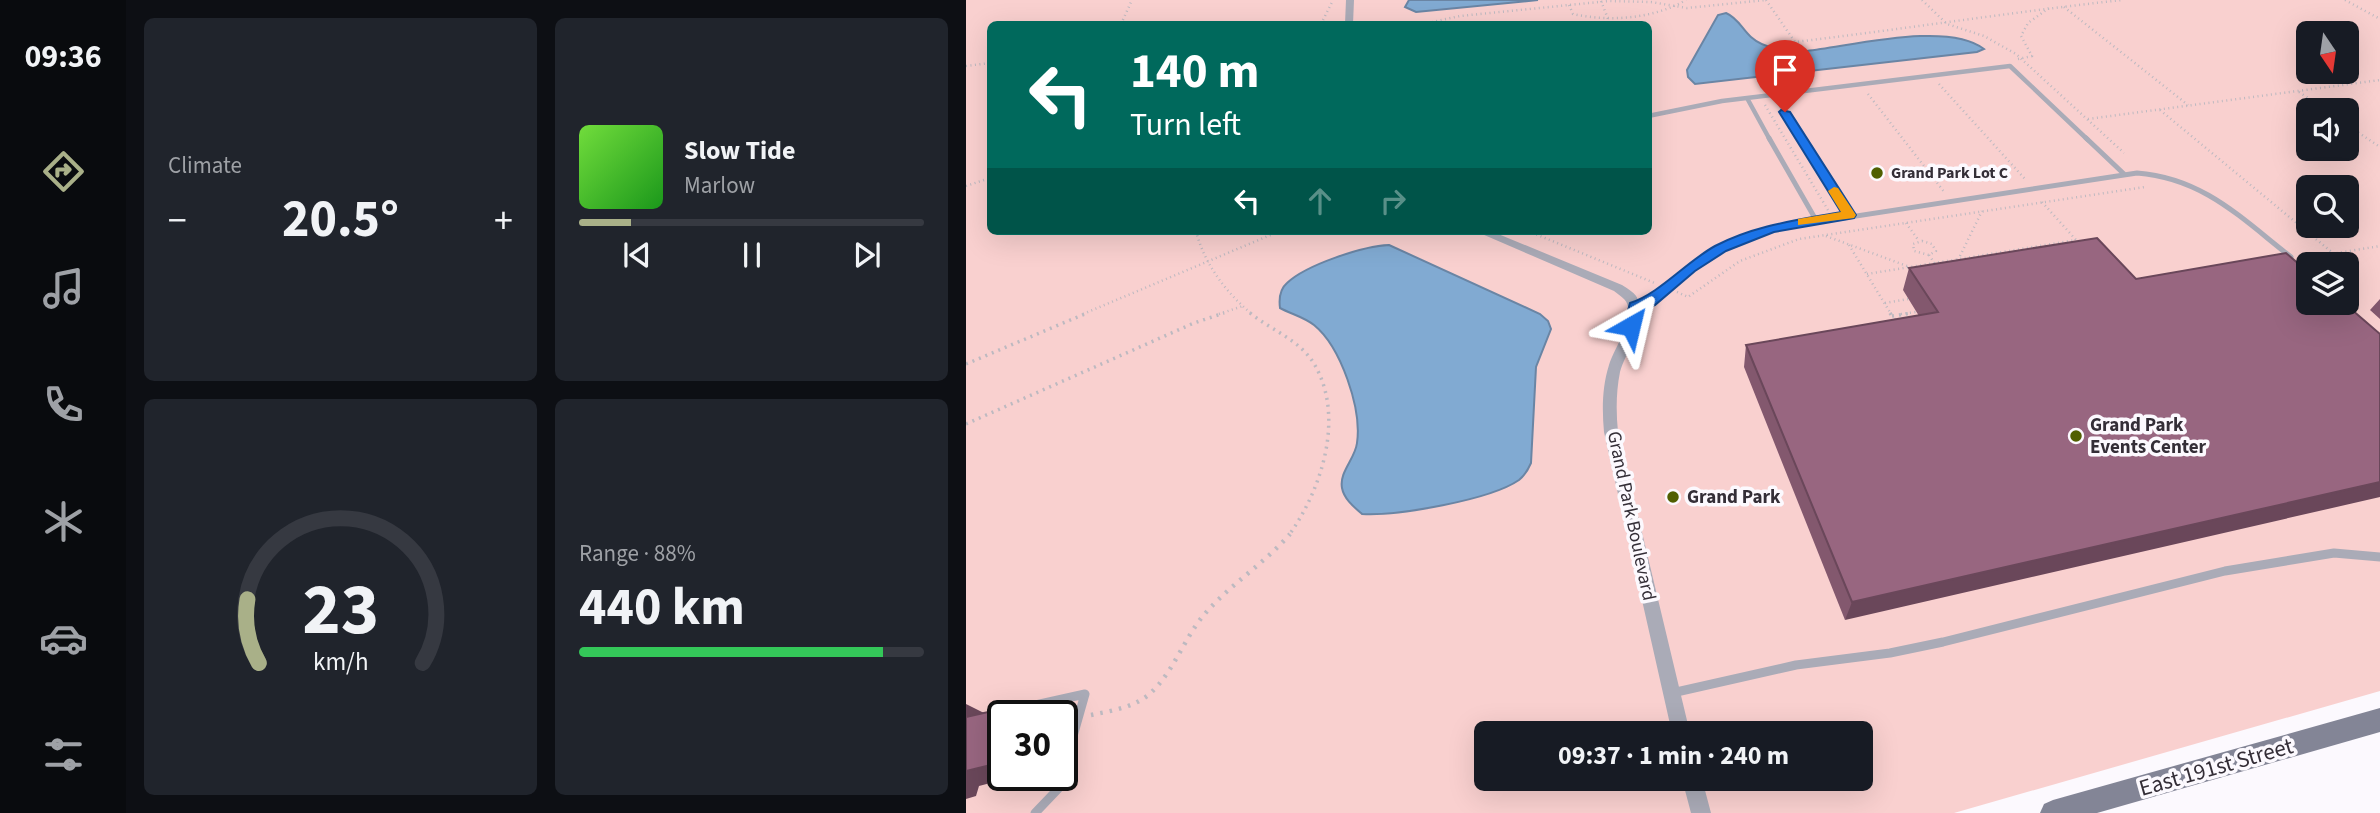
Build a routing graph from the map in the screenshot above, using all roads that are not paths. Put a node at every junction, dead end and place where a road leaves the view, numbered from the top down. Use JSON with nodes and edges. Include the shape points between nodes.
{"nodes":[{"id":1,"x":1350,"y":0,"type":"edge"},
{"id":2,"x":1349,"y":21,"type":"edge"},
{"id":3,"x":1774,"y":94,"type":"junction"},
{"id":4,"x":1747,"y":97,"type":"junction"},
{"id":5,"x":1652,"y":115,"type":"edge"},
{"id":6,"x":2124,"y":174,"type":"junction"},
{"id":7,"x":1849,"y":215,"type":"junction"},
{"id":8,"x":1816,"y":220,"type":"junction"},
{"id":9,"x":1491,"y":235,"type":"edge"},
{"id":10,"x":2282,"y":258,"type":"edge"},
{"id":11,"x":1635,"y":306,"type":"junction"},
{"id":12,"x":2380,"y":557,"type":"edge"},
{"id":13,"x":1671,"y":693,"type":"junction"},
{"id":14,"x":1057,"y":700,"type":"edge"},
{"id":15,"x":1078,"y":718,"type":"edge"},
{"id":16,"x":2380,"y":720,"type":"edge"},
{"id":17,"x":1678,"y":721,"type":"edge"},
{"id":18,"x":1057,"y":791,"type":"edge"},
{"id":19,"x":1695,"y":791,"type":"edge"},
{"id":20,"x":1035,"y":813,"type":"edge"},
{"id":21,"x":1700,"y":813,"type":"edge"},
{"id":22,"x":2053,"y":813,"type":"edge"}],
"edges":[{"from":1,"to":2,"type":"street"},
{"from":3,"to":4,"type":"lane"},
{"from":3,"to":6,"type":"lane","via":[[2010,66]]},
{"from":3,"to":7,"type":"lane"},
{"from":4,"to":5,"type":"lane"},
{"from":4,"to":8,"type":"lane"},
{"from":6,"to":7,"type":"lane"},
{"from":6,"to":10,"type":"lane","via":[[2161,174],[2200,188],[2291,257]]},
{"from":7,"to":8,"type":"lane"},
{"from":8,"to":11,"type":"lane","via":[[1740,240],[1690,267],[1650,302]]},
{"from":9,"to":11,"type":"street","via":[[1618,288]]},
{"from":11,"to":13,"type":"street","name":"Grand Park Boulevard","via":[[1613,374],[1611,432]]},
{"from":12,"to":13,"type":"lane","via":[[2334,553],[2225,571],[1930,645],[1796,665]]},
{"from":13,"to":17,"type":"street","name":"Grand Park Boulevard"},
{"from":14,"to":15,"type":"lane","via":[[1085,694]]},
{"from":16,"to":22,"type":"street","name":"East 191st Street"},
{"from":18,"to":20,"type":"lane"},
{"from":19,"to":21,"type":"street"}]}
